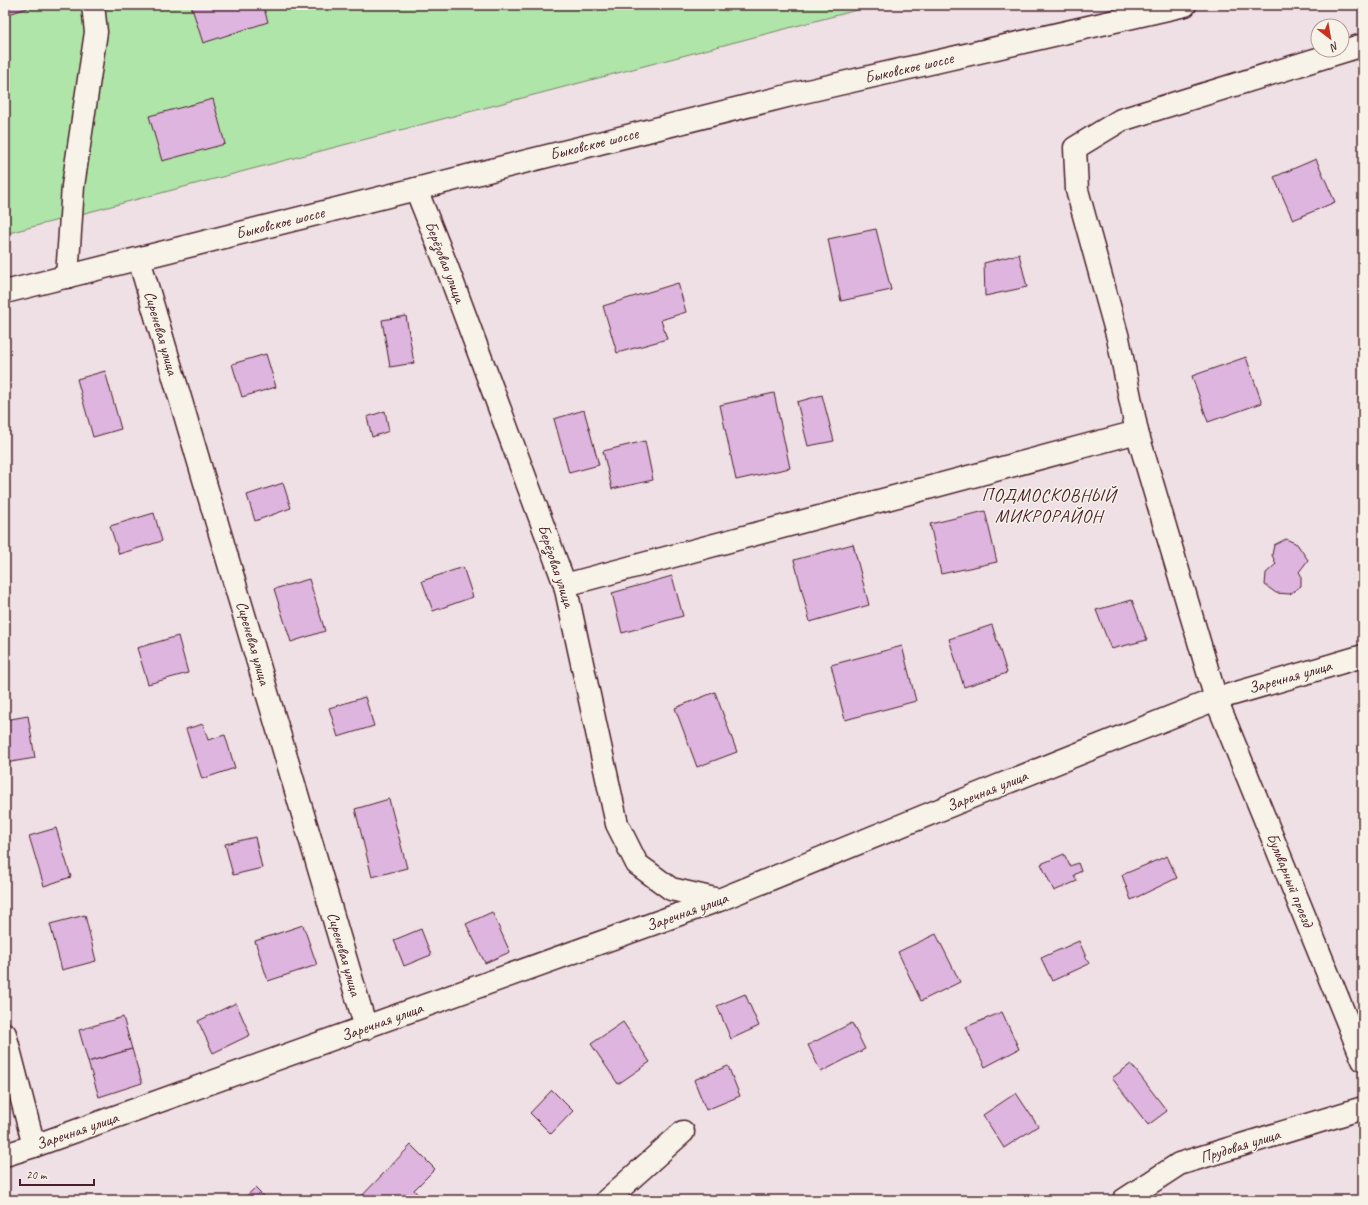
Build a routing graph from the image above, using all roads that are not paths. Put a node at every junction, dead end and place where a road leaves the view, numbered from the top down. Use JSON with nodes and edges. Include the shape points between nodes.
{"nodes":[{"id":1,"x":93,"y":5,"type":"edge"},
{"id":2,"x":1185,"y":5,"type":"edge"},
{"id":3,"x":1363,"y":45,"type":"edge"},
{"id":4,"x":416,"y":189,"type":"junction"},
{"id":5,"x":139,"y":259,"type":"junction"},
{"id":6,"x":67,"y":277,"type":"junction"},
{"id":7,"x":5,"y":292,"type":"edge"},
{"id":8,"x":1137,"y":432,"type":"junction"},
{"id":9,"x":565,"y":585,"type":"junction"},
{"id":10,"x":1363,"y":656,"type":"edge"},
{"id":11,"x":1216,"y":699,"type":"junction"},
{"id":12,"x":719,"y":900,"type":"junction"},
{"id":13,"x":366,"y":1028,"type":"junction"},
{"id":14,"x":5,"y":1034,"type":"edge"},
{"id":15,"x":1363,"y":1060,"type":"edge"},
{"id":16,"x":1363,"y":1108,"type":"edge"},
{"id":17,"x":683,"y":1132,"type":"dead end"},
{"id":18,"x":34,"y":1146,"type":"junction"},
{"id":19,"x":5,"y":1155,"type":"edge"},
{"id":20,"x":607,"y":1200,"type":"edge"},
{"id":21,"x":1124,"y":1200,"type":"edge"}],
"edges":[{"from":1,"to":6,"type":"street","via":[[96,32],[73,186]]},
{"from":2,"to":4,"type":"street","name":"Быковское шоссе","via":[[799,93]]},
{"from":3,"to":8,"type":"street","name":"Бульварный проезд","via":[[1121,120],[1075,148],[1077,190],[1118,338]]},
{"from":4,"to":5,"type":"street","name":"Быковское шоссе"},
{"from":4,"to":9,"type":"street","name":"Берёзовая улица"},
{"from":5,"to":6,"type":"street","name":"Быковское шоссе"},
{"from":5,"to":13,"type":"street","name":"Сиреневая улица"},
{"from":6,"to":7,"type":"street","name":"Быковское шоссе"},
{"from":8,"to":9,"type":"street"},
{"from":8,"to":11,"type":"street","name":"Бульварный проезд"},
{"from":9,"to":12,"type":"street","name":"Берёзовая улица","via":[[617,824],[637,864],[671,889]]},
{"from":10,"to":11,"type":"street","name":"Заречная улица"},
{"from":11,"to":12,"type":"street","name":"Заречная улица"},
{"from":11,"to":15,"type":"street","name":"Бульварный проезд"},
{"from":12,"to":13,"type":"street","name":"Заречная улица"},
{"from":13,"to":18,"type":"street","name":"Заречная улица"},
{"from":14,"to":18,"type":"street"},
{"from":16,"to":21,"type":"street","name":"Прудовая улица","via":[[1179,1164]]},
{"from":17,"to":20,"type":"street"},
{"from":18,"to":19,"type":"street","name":"Заречная улица"}]}
